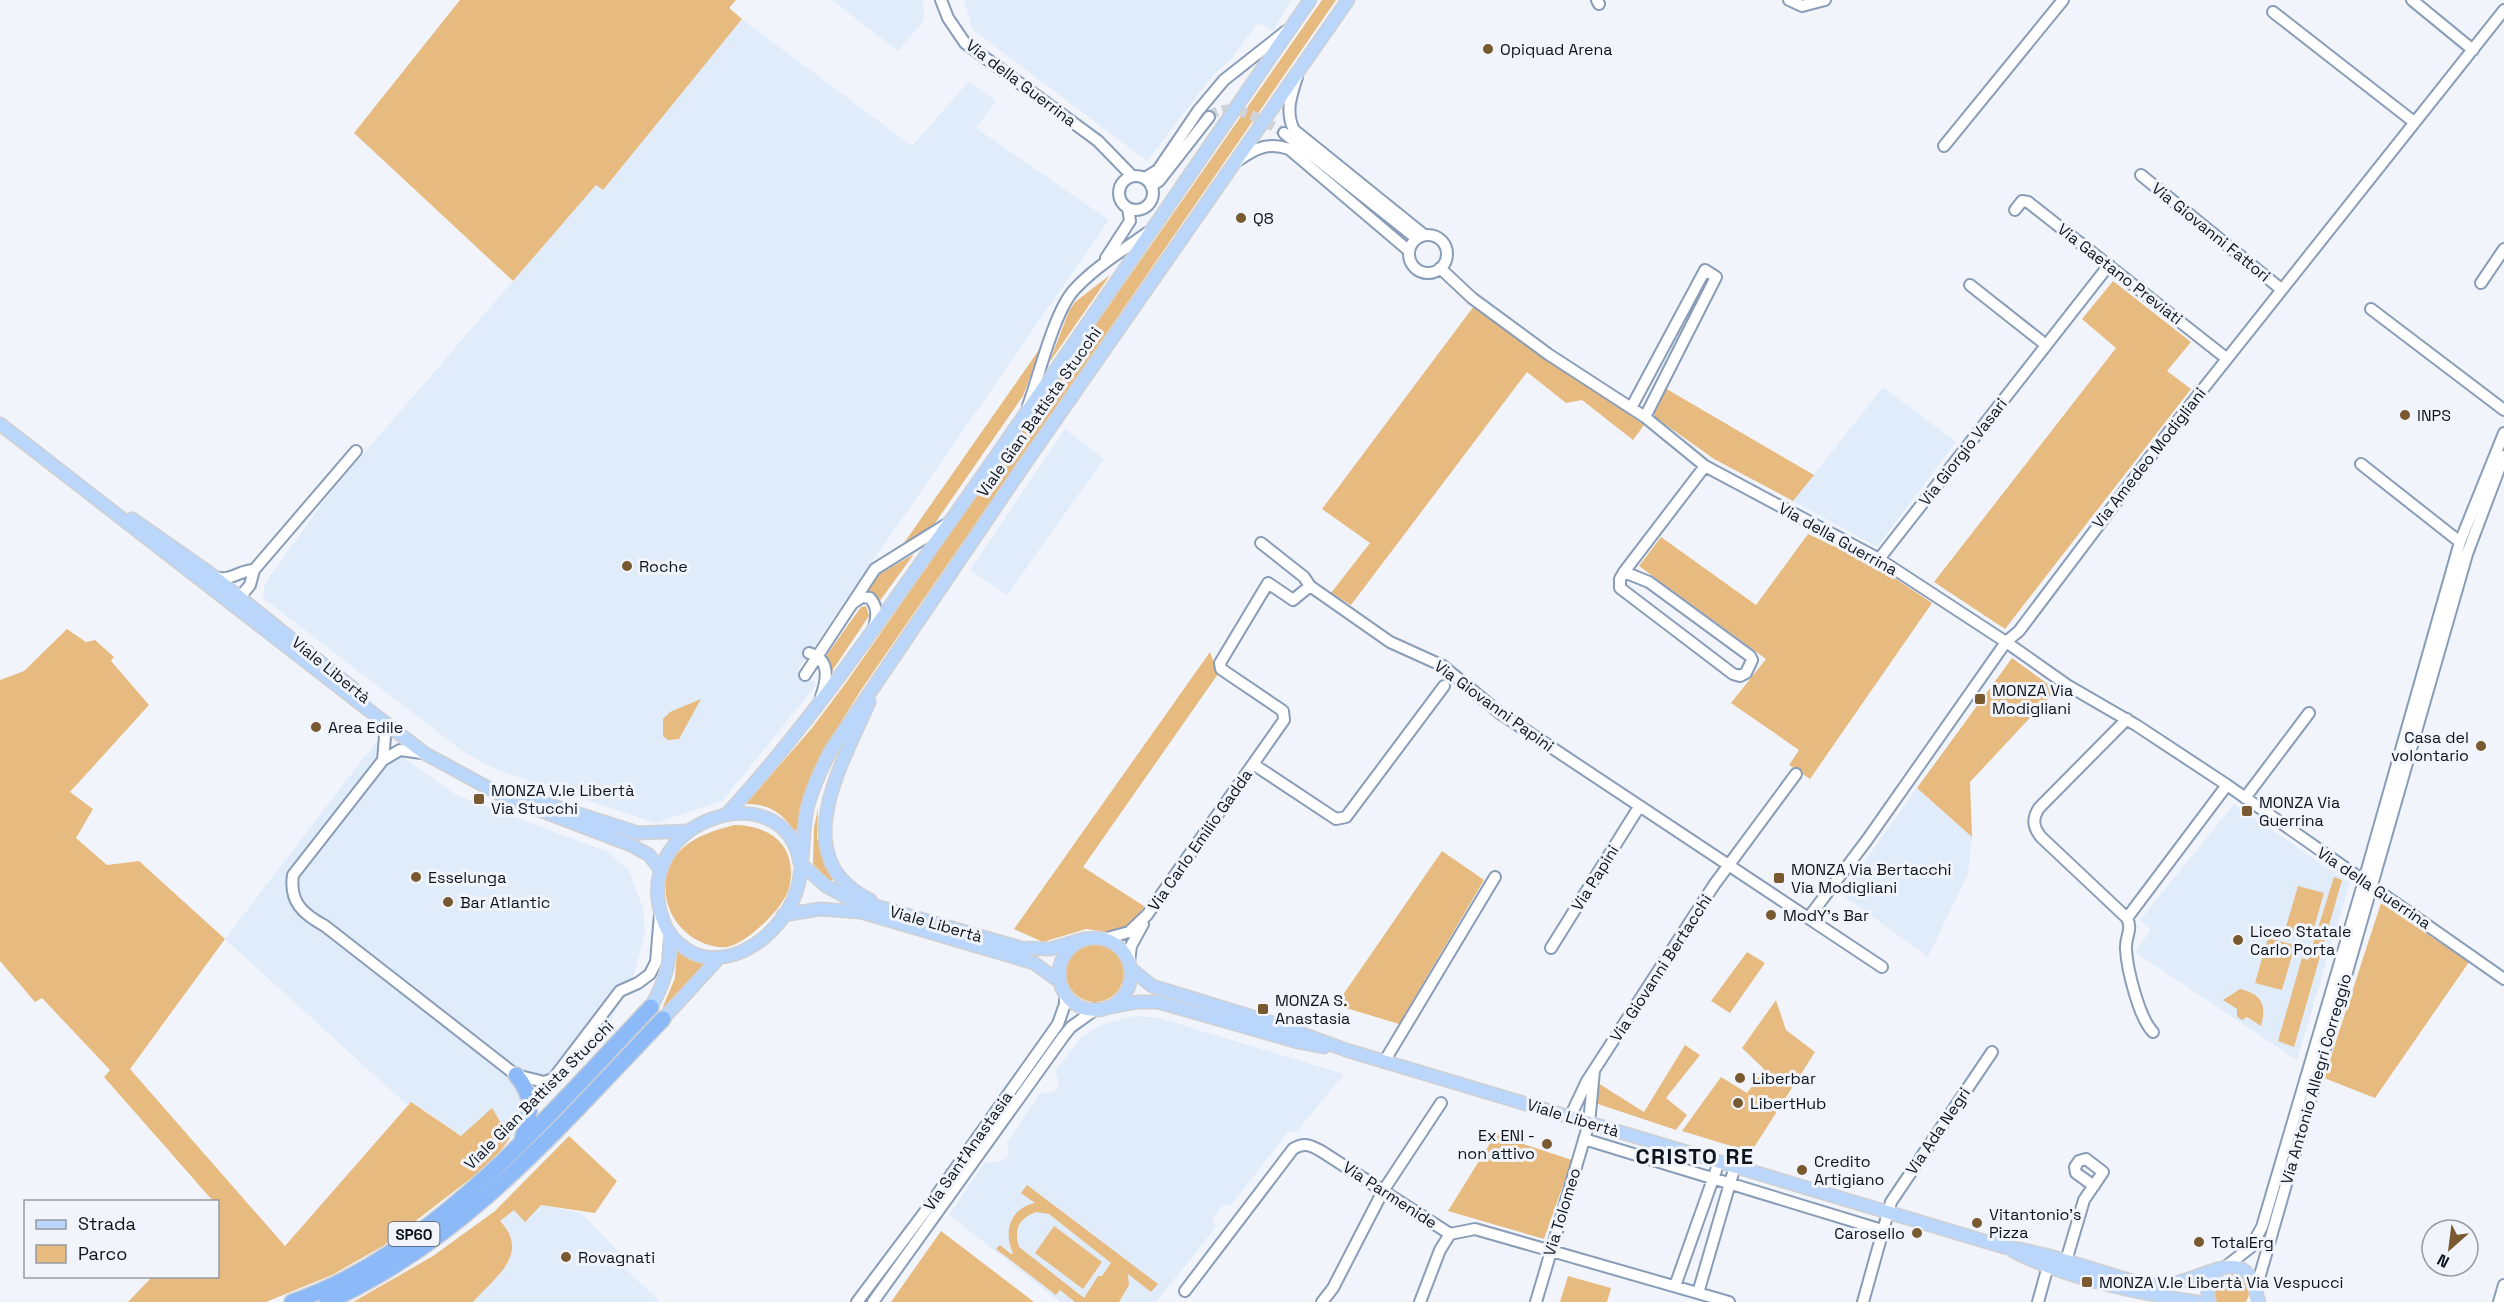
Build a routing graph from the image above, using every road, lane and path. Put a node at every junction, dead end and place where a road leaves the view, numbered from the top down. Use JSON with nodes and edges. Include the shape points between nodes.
{"nodes":[{"id":1,"x":941,"y":0,"type":"edge"},
{"id":2,"x":1310,"y":0,"type":"edge"},
{"id":3,"x":1348,"y":0,"type":"edge"},
{"id":4,"x":1789,"y":0,"type":"edge"},
{"id":5,"x":1825,"y":0,"type":"edge"},
{"id":6,"x":2063,"y":0,"type":"edge"},
{"id":7,"x":2412,"y":0,"type":"edge"},
{"id":8,"x":2504,"y":10,"type":"edge"},
{"id":9,"x":2273,"y":12,"type":"dead end"},
{"id":10,"x":1291,"y":27,"type":"junction"},
{"id":11,"x":2473,"y":50,"type":"junction"},
{"id":12,"x":1298,"y":73,"type":"junction"},
{"id":13,"x":1209,"y":117,"type":"tunnel mouth"},
{"id":14,"x":2414,"y":122,"type":"junction"},
{"id":15,"x":1284,"y":133,"type":"tunnel mouth"},
{"id":16,"x":1944,"y":146,"type":"dead end"},
{"id":17,"x":1113,"y":158,"type":"junction"},
{"id":18,"x":1236,"y":162,"type":"junction"},
{"id":19,"x":2141,"y":175,"type":"dead end"},
{"id":20,"x":1132,"y":176,"type":"junction"},
{"id":21,"x":1148,"y":182,"type":"junction"},
{"id":22,"x":1119,"y":186,"type":"junction"},
{"id":23,"x":1128,"y":208,"type":"junction"},
{"id":24,"x":2015,"y":210,"type":"dead end"},
{"id":25,"x":1152,"y":230,"type":"junction"},
{"id":26,"x":1420,"y":236,"type":"junction"},
{"id":27,"x":2504,"y":249,"type":"edge"},
{"id":28,"x":1408,"y":250,"type":"junction"},
{"id":29,"x":1104,"y":262,"type":"junction"},
{"id":30,"x":2109,"y":265,"type":"junction"},
{"id":31,"x":1440,"y":268,"type":"junction"},
{"id":32,"x":2481,"y":283,"type":"dead end"},
{"id":33,"x":1970,"y":285,"type":"dead end"},
{"id":34,"x":2282,"y":289,"type":"junction"},
{"id":35,"x":2371,"y":309,"type":"dead end"},
{"id":36,"x":2046,"y":345,"type":"junction"},
{"id":37,"x":2226,"y":358,"type":"junction"},
{"id":38,"x":1631,"y":408,"type":"junction"},
{"id":39,"x":2504,"y":411,"type":"edge"},
{"id":40,"x":1025,"y":414,"type":"junction"},
{"id":41,"x":1645,"y":417,"type":"junction"},
{"id":42,"x":0,"y":424,"type":"edge"},
{"id":43,"x":2504,"y":433,"type":"edge"},
{"id":44,"x":356,"y":451,"type":"dead end"},
{"id":45,"x":2504,"y":456,"type":"edge"},
{"id":46,"x":2361,"y":464,"type":"dead end"},
{"id":47,"x":1705,"y":466,"type":"junction"},
{"id":48,"x":94,"y":496,"type":"junction"},
{"id":49,"x":948,"y":524,"type":"junction"},
{"id":50,"x":2460,"y":542,"type":"junction"},
{"id":51,"x":1261,"y":543,"type":"dead end"},
{"id":52,"x":1879,"y":559,"type":"junction"},
{"id":53,"x":254,"y":570,"type":"junction"},
{"id":54,"x":1624,"y":572,"type":"junction"},
{"id":55,"x":215,"y":577,"type":"junction"},
{"id":56,"x":1310,"y":586,"type":"junction"},
{"id":57,"x":240,"y":597,"type":"junction"},
{"id":58,"x":853,"y":603,"type":"junction"},
{"id":59,"x":837,"y":627,"type":"junction"},
{"id":60,"x":873,"y":629,"type":"junction"},
{"id":61,"x":823,"y":633,"type":"dead end"},
{"id":62,"x":2006,"y":642,"type":"junction"},
{"id":63,"x":813,"y":654,"type":"junction"},
{"id":64,"x":882,"y":671,"type":"junction"},
{"id":65,"x":805,"y":675,"type":"dead end"},
{"id":66,"x":1444,"y":686,"type":"dead end"},
{"id":67,"x":816,"y":706,"type":"junction"},
{"id":68,"x":2309,"y":713,"type":"dead end"},
{"id":69,"x":2127,"y":719,"type":"junction"},
{"id":70,"x":381,"y":721,"type":"junction"},
{"id":71,"x":424,"y":753,"type":"junction"},
{"id":72,"x":383,"y":760,"type":"junction"},
{"id":73,"x":1253,"y":764,"type":"junction"},
{"id":74,"x":1796,"y":774,"type":"dead end"},
{"id":75,"x":2227,"y":785,"type":"junction"},
{"id":76,"x":2245,"y":798,"type":"junction"},
{"id":77,"x":1639,"y":807,"type":"junction"},
{"id":78,"x":726,"y":815,"type":"junction"},
{"id":79,"x":689,"y":831,"type":"junction"},
{"id":80,"x":800,"y":863,"type":"junction"},
{"id":81,"x":1730,"y":866,"type":"junction"},
{"id":82,"x":659,"y":868,"type":"junction"},
{"id":83,"x":1495,"y":877,"type":"dead end"},
{"id":84,"x":2367,"y":885,"type":"junction"},
{"id":85,"x":660,"y":910,"type":"junction"},
{"id":86,"x":899,"y":912,"type":"junction"},
{"id":87,"x":783,"y":915,"type":"junction"},
{"id":88,"x":1147,"y":915,"type":"junction"},
{"id":89,"x":1809,"y":917,"type":"junction"},
{"id":90,"x":2127,"y":918,"type":"junction"},
{"id":91,"x":669,"y":933,"type":"junction"},
{"id":92,"x":1084,"y":939,"type":"junction"},
{"id":93,"x":1104,"y":939,"type":"junction"},
{"id":94,"x":1551,"y":948,"type":"dead end"},
{"id":95,"x":718,"y":959,"type":"junction"},
{"id":96,"x":1129,"y":965,"type":"junction"},
{"id":97,"x":1882,"y":967,"type":"dead end"},
{"id":98,"x":2504,"y":978,"type":"edge"},
{"id":99,"x":1062,"y":988,"type":"junction"},
{"id":100,"x":651,"y":1007,"type":"joint"},
{"id":101,"x":1101,"y":1009,"type":"junction"},
{"id":102,"x":663,"y":1019,"type":"joint"},
{"id":103,"x":2153,"y":1032,"type":"dead end"},
{"id":104,"x":1346,"y":1050,"type":"junction"},
{"id":105,"x":1992,"y":1052,"type":"dead end"},
{"id":106,"x":1384,"y":1062,"type":"junction"},
{"id":107,"x":1594,"y":1071,"type":"junction"},
{"id":108,"x":516,"y":1075,"type":"junction"},
{"id":109,"x":1441,"y":1103,"type":"dead end"},
{"id":110,"x":1570,"y":1117,"type":"junction"},
{"id":111,"x":1590,"y":1123,"type":"junction"},
{"id":112,"x":1584,"y":1139,"type":"junction"},
{"id":113,"x":521,"y":1143,"type":"junction"},
{"id":114,"x":1719,"y":1162,"type":"junction"},
{"id":115,"x":1735,"y":1166,"type":"junction"},
{"id":116,"x":1714,"y":1179,"type":"junction"},
{"id":117,"x":1729,"y":1184,"type":"junction"},
{"id":118,"x":2094,"y":1186,"type":"dead end"},
{"id":119,"x":1383,"y":1191,"type":"junction"},
{"id":120,"x":1887,"y":1212,"type":"junction"},
{"id":121,"x":1882,"y":1230,"type":"junction"},
{"id":122,"x":1450,"y":1234,"type":"junction"},
{"id":123,"x":2004,"y":1247,"type":"junction"},
{"id":124,"x":1550,"y":1250,"type":"junction"},
{"id":125,"x":2066,"y":1261,"type":"junction"},
{"id":126,"x":2048,"y":1266,"type":"junction"},
{"id":127,"x":2223,"y":1268,"type":"junction"},
{"id":128,"x":2504,"y":1285,"type":"edge"},
{"id":129,"x":1675,"y":1286,"type":"junction"},
{"id":130,"x":1185,"y":1291,"type":"dead end"},
{"id":131,"x":1698,"y":1293,"type":"junction"},
{"id":132,"x":2256,"y":1296,"type":"edge"},
{"id":133,"x":2164,"y":1300,"type":"edge"},
{"id":134,"x":292,"y":1302,"type":"edge"},
{"id":135,"x":327,"y":1302,"type":"edge"},
{"id":136,"x":857,"y":1302,"type":"edge"},
{"id":137,"x":873,"y":1302,"type":"edge"},
{"id":138,"x":1322,"y":1302,"type":"edge"},
{"id":139,"x":1420,"y":1302,"type":"edge"},
{"id":140,"x":1536,"y":1302,"type":"edge"},
{"id":141,"x":1726,"y":1302,"type":"edge"},
{"id":142,"x":1863,"y":1302,"type":"edge"},
{"id":143,"x":2038,"y":1302,"type":"edge"},
{"id":144,"x":2197,"y":1302,"type":"edge"},
{"id":145,"x":2209,"y":1302,"type":"edge"},
{"id":146,"x":2499,"y":1302,"type":"edge"}],
"edges":[{"from":1,"to":17,"type":"street","name":"Via della Guerrina","via":[[965,43],[1098,141]]},
{"from":2,"to":10,"type":"main road","name":"Viale Gian Battista Stucchi"},
{"from":3,"to":12,"type":"main road","name":"Viale Gian Battista Stucchi"},
{"from":4,"to":5,"type":"street","via":[[1802,6]]},
{"from":6,"to":16,"type":"street"},
{"from":7,"to":11,"type":"street"},
{"from":8,"to":11,"type":"street","name":"Via Amedeo Modigliani"},
{"from":9,"to":14,"type":"street"},
{"from":10,"to":21,"type":"street","via":[[1224,80]]},
{"from":10,"to":25,"type":"main road","name":"Viale Gian Battista Stucchi"},
{"from":11,"to":14,"type":"street","name":"Via Amedeo Modigliani"},
{"from":12,"to":18,"type":"main road","name":"Viale Gian Battista Stucchi"},
{"from":12,"to":26,"type":"street","via":[[1290,101],[1294,130]]},
{"from":13,"to":21,"type":"street","via":[[1159,181]]},
{"from":14,"to":34,"type":"street","name":"Via Amedeo Modigliani"},
{"from":15,"to":26,"type":"street"},
{"from":17,"to":20,"type":"street","name":"Via della Guerrina"},
{"from":17,"to":22,"type":"street"},
{"from":18,"to":28,"type":"street","via":[[1263,146],[1289,149]]},
{"from":18,"to":64,"type":"main road","name":"Viale Gian Battista Stucchi"},
{"from":19,"to":34,"type":"street","name":"Via Giovanni Fattori"},
{"from":20,"to":21,"type":"street"},
{"from":20,"to":22,"type":"street"},
{"from":21,"to":23,"type":"street","via":[[1149,203],[1140,210]]},
{"from":22,"to":23,"type":"street","via":[[1120,201]]},
{"from":23,"to":29,"type":"street","via":[[1130,221]]},
{"from":24,"to":30,"type":"street","name":"Via Gaetano Previati","via":[[2022,201],[2028,202]]},
{"from":25,"to":29,"type":"street"},
{"from":25,"to":40,"type":"main road","name":"Viale Gian Battista Stucchi"},
{"from":26,"to":28,"type":"street"},
{"from":26,"to":31,"type":"street","via":[[1435,236],[1444,244],[1447,257]]},
{"from":27,"to":32,"type":"street"},
{"from":28,"to":31,"type":"street","via":[[1415,269],[1428,273]]},
{"from":29,"to":40,"type":"street","via":[[1063,306]]},
{"from":30,"to":36,"type":"street","name":"Via Giorgio Vasari"},
{"from":30,"to":37,"type":"street","name":"Via Gaetano Previati"},
{"from":31,"to":38,"type":"street","name":"Via della Guerrina","via":[[1472,298],[1548,354]]},
{"from":33,"to":36,"type":"street"},
{"from":34,"to":37,"type":"street","name":"Via Amedeo Modigliani"},
{"from":35,"to":39,"type":"street"},
{"from":36,"to":52,"type":"street","name":"Via Giorgio Vasari"},
{"from":37,"to":62,"type":"street","name":"Via Amedeo Modigliani","via":[[2019,631]]},
{"from":38,"to":41,"type":"street","name":"Via della Guerrina"},
{"from":38,"to":41,"type":"street","via":[[1705,270],[1716,276]]},
{"from":40,"to":49,"type":"main road","name":"Viale Gian Battista Stucchi"},
{"from":41,"to":47,"type":"street","name":"Via della Guerrina"},
{"from":42,"to":48,"type":"main road"},
{"from":43,"to":50,"type":"street","name":"Via Antonio Allegri Correggio"},
{"from":44,"to":53,"type":"street"},
{"from":45,"to":84,"type":"street","name":"Via Antonio Allegri Correggio","via":[[2467,554]]},
{"from":46,"to":50,"type":"street"},
{"from":47,"to":52,"type":"street","name":"Via della Guerrina"},
{"from":47,"to":54,"type":"street"},
{"from":48,"to":55,"type":"main road","name":"Viale Libertà"},
{"from":48,"to":70,"type":"main road","name":"Viale Libertà"},
{"from":49,"to":58,"type":"street","via":[[875,569]]},
{"from":49,"to":60,"type":"main road","name":"Viale Gian Battista Stucchi"},
{"from":50,"to":84,"type":"street","name":"Via Antonio Allegri Correggio"},
{"from":51,"to":56,"type":"street","name":"Via Giovanni Papini"},
{"from":52,"to":62,"type":"street","name":"Via della Guerrina"},
{"from":53,"to":55,"type":"street","via":[[233,578]]},
{"from":53,"to":57,"type":"street","via":[[250,585]]},
{"from":54,"to":54,"type":"street","via":[[1620,588],[1628,596],[1733,674],[1746,673],[1750,656],[1649,582]]},
{"from":55,"to":57,"type":"main road","name":"Viale Libertà"},
{"from":56,"to":73,"type":"street","name":"Via Carlo Emilio Gadda","via":[[1293,600],[1268,583],[1220,663],[1221,669],[1283,711],[1284,720]]},
{"from":56,"to":77,"type":"street","name":"Via Giovanni Papini","via":[[1390,642],[1443,666],[1501,714]]},
{"from":57,"to":79,"type":"main road","name":"Viale Libertà","via":[[423,743],[466,769],[525,797],[630,831]]},
{"from":58,"to":59,"type":"street"},
{"from":58,"to":60,"type":"street","via":[[862,597],[874,602]]},
{"from":59,"to":61,"type":"street"},
{"from":59,"to":63,"type":"street"},
{"from":60,"to":67,"type":"main road","name":"Viale Gian Battista Stucchi"},
{"from":62,"to":69,"type":"street","name":"Via della Guerrina","via":[[2067,685]]},
{"from":62,"to":89,"type":"street","name":"Via Amedeo Modigliani"},
{"from":63,"to":65,"type":"street"},
{"from":63,"to":67,"type":"street","via":[[827,672]]},
{"from":64,"to":80,"type":"main road","name":"Viale Gian Battista Stucchi","via":[[820,770],[807,811]]},
{"from":64,"to":86,"type":"main road","via":[[838,776],[825,813],[824,831],[830,859],[845,882],[863,896]]},
{"from":66,"to":73,"type":"street","name":"Via Carlo Emilio Gadda","via":[[1346,817],[1336,819],[1323,812]]},
{"from":67,"to":78,"type":"main road","name":"Viale Gian Battista Stucchi"},
{"from":68,"to":76,"type":"street"},
{"from":69,"to":75,"type":"street","name":"Via della Guerrina"},
{"from":69,"to":90,"type":"street","via":[[2039,808],[2033,824],[2041,837]]},
{"from":70,"to":71,"type":"main road","name":"Viale Libertà"},
{"from":70,"to":72,"type":"street","via":[[385,737]]},
{"from":71,"to":72,"type":"street","via":[[405,749]]},
{"from":71,"to":82,"type":"main road","name":"Viale Libertà","via":[[514,801],[631,845],[649,855]]},
{"from":72,"to":108,"type":"street","via":[[293,875],[292,896],[301,911]]},
{"from":73,"to":88,"type":"street","name":"Via Carlo Emilio Gadda"},
{"from":74,"to":81,"type":"street","name":"Via Giovanni Bertacchi"},
{"from":75,"to":76,"type":"street","name":"Via della Guerrina"},
{"from":75,"to":90,"type":"street"},
{"from":76,"to":84,"type":"street","name":"Via della Guerrina"},
{"from":77,"to":81,"type":"street","name":"Via Giovanni Papini"},
{"from":77,"to":94,"type":"street","name":"Via Papini"},
{"from":78,"to":79,"type":"main road","name":"Viale Gian Battista Stucchi"},
{"from":78,"to":80,"type":"main road","name":"Viale Gian Battista Stucchi","via":[[753,814],[780,824],[794,841]]},
{"from":79,"to":82,"type":"main road","name":"Viale Gian Battista Stucchi","via":[[670,848]]},
{"from":80,"to":86,"type":"main road","name":"Viale Libertà","via":[[836,893]]},
{"from":80,"to":87,"type":"main road","name":"Viale Gian Battista Stucchi","via":[[796,894]]},
{"from":81,"to":89,"type":"street"},
{"from":81,"to":107,"type":"street","name":"Via Giovanni Bertacchi"},
{"from":82,"to":85,"type":"main road","name":"Viale Gian Battista Stucchi"},
{"from":83,"to":106,"type":"street"},
{"from":84,"to":98,"type":"street","name":"Via della Guerrina"},
{"from":84,"to":127,"type":"street","name":"Via Antonio Allegri Correggio","via":[[2262,1227],[2251,1247]]},
{"from":84,"to":132,"type":"street","name":"Via Antonio Allegri Correggio"},
{"from":85,"to":91,"type":"main road","name":"Viale Gian Battista Stucchi"},
{"from":85,"to":108,"type":"street","via":[[656,962],[650,974],[620,991],[553,1079],[544,1082]]},
{"from":86,"to":92,"type":"main road","name":"Viale Libertà","via":[[1021,948],[1050,950]]},
{"from":87,"to":95,"type":"main road","name":"Viale Gian Battista Stucchi","via":[[767,934],[742,953]]},
{"from":87,"to":99,"type":"main road","name":"Viale Libertà","via":[[820,909],[861,912],[1029,962],[1042,968]]},
{"from":88,"to":93,"type":"street","name":"Via Carlo Emilio Gadda","via":[[1129,932]]},
{"from":88,"to":96,"type":"street","name":"Via Carlo Emilio Gadda","via":[[1131,946]]},
{"from":89,"to":97,"type":"street"},
{"from":90,"to":103,"type":"street","via":[[2131,929],[2125,947],[2142,1017]]},
{"from":91,"to":95,"type":"main road","name":"Viale Gian Battista Stucchi","via":[[691,952]]},
{"from":91,"to":100,"type":"main road","name":"Viale Gian Battista Stucchi","number":"SP60","via":[[669,967]]},
{"from":92,"to":93,"type":"main road"},
{"from":92,"to":99,"type":"main road","via":[[1071,946],[1063,957],[1059,968]]},
{"from":93,"to":96,"type":"main road","via":[[1119,948]]},
{"from":95,"to":102,"type":"main road","name":"Viale Gian Battista Stucchi","number":"SP60"},
{"from":96,"to":101,"type":"main road","via":[[1130,981],[1125,992],[1117,1002]]},
{"from":96,"to":104,"type":"main road","name":"Viale Libertà","via":[[1142,980],[1159,988]]},
{"from":99,"to":101,"type":"main road","via":[[1079,1005]]},
{"from":99,"to":136,"type":"street","name":"Via Sant'Anastasia","via":[[1064,1010],[1058,1024]]},
{"from":100,"to":113,"type":"highway","name":"Viale Gian Battista Stucchi","number":"SP60"},
{"from":101,"to":104,"type":"main road","name":"Viale Libertà","via":[[1158,1002],[1298,1042]]},
{"from":101,"to":137,"type":"street","name":"Via Sant'Anastasia","via":[[1067,1032]]},
{"from":102,"to":135,"type":"highway","name":"Viale Gian Battista Stucchi","number":"SP60","via":[[498,1189],[416,1253]]},
{"from":104,"to":106,"type":"main road","name":"Viale Libertà"},
{"from":105,"to":120,"type":"street","name":"Via Ada Negri"},
{"from":106,"to":110,"type":"main road","name":"Viale Libertà"},
{"from":107,"to":110,"type":"street","name":"Via Giovanni Bertacchi"},
{"from":107,"to":111,"type":"street","name":"Via Giovanni Bertacchi"},
{"from":108,"to":113,"type":"highway","via":[[527,1089],[531,1110]]},
{"from":109,"to":119,"type":"street"},
{"from":110,"to":111,"type":"main road","name":"Viale Libertà"},
{"from":111,"to":112,"type":"street","name":"Via Tolomeo"},
{"from":111,"to":114,"type":"main road","name":"Viale Libertà"},
{"from":112,"to":116,"type":"street","name":"Viale Libertà"},
{"from":112,"to":124,"type":"street","name":"Via Tolomeo"},
{"from":113,"to":134,"type":"highway","name":"Viale Gian Battista Stucchi","number":"SP60","via":[[484,1178],[382,1257]]},
{"from":114,"to":115,"type":"main road","name":"Viale Libertà"},
{"from":114,"to":116,"type":"street"},
{"from":115,"to":117,"type":"street"},
{"from":115,"to":120,"type":"main road","name":"Viale Libertà"},
{"from":116,"to":117,"type":"street","name":"Viale Libertà"},
{"from":116,"to":129,"type":"street"},
{"from":117,"to":121,"type":"street","name":"Viale Libertà"},
{"from":117,"to":131,"type":"street"},
{"from":118,"to":125,"type":"street","via":[[2084,1200]]},
{"from":119,"to":122,"type":"street","name":"Via Parmenide"},
{"from":119,"to":130,"type":"street","name":"Via Parmenide","via":[[1322,1151],[1309,1144],[1300,1145],[1293,1149]]},
{"from":119,"to":138,"type":"street"},
{"from":120,"to":121,"type":"street","name":"Via Ada Negri"},
{"from":120,"to":123,"type":"main road","name":"Viale Libertà"},
{"from":121,"to":142,"type":"street","name":"Via Ada Negri"},
{"from":122,"to":124,"type":"street","name":"Via Parmenide","via":[[1475,1229]]},
{"from":122,"to":139,"type":"street"},
{"from":123,"to":125,"type":"main road","name":"Viale Libertà"},
{"from":123,"to":126,"type":"main road","name":"Viale Libertà"},
{"from":124,"to":129,"type":"street","name":"Via Parmenide"},
{"from":124,"to":140,"type":"street","name":"Via Tolomeo"},
{"from":125,"to":127,"type":"main road","name":"Viale Libertà","via":[[2155,1285],[2180,1283]]},
{"from":126,"to":133,"type":"main road","name":"Viale Libertà"},
{"from":126,"to":143,"type":"street"},
{"from":127,"to":132,"type":"main road","via":[[2245,1271],[2252,1279]]},
{"from":127,"to":145,"type":"main road","via":[[2212,1275],[2207,1285]]},
{"from":128,"to":146,"type":"street"},
{"from":129,"to":131,"type":"street","name":"Via Parmenide"},
{"from":131,"to":141,"type":"street","name":"Via Parmenide"},
{"from":133,"to":144,"type":"main road","name":"Viale Libertà"}]}
